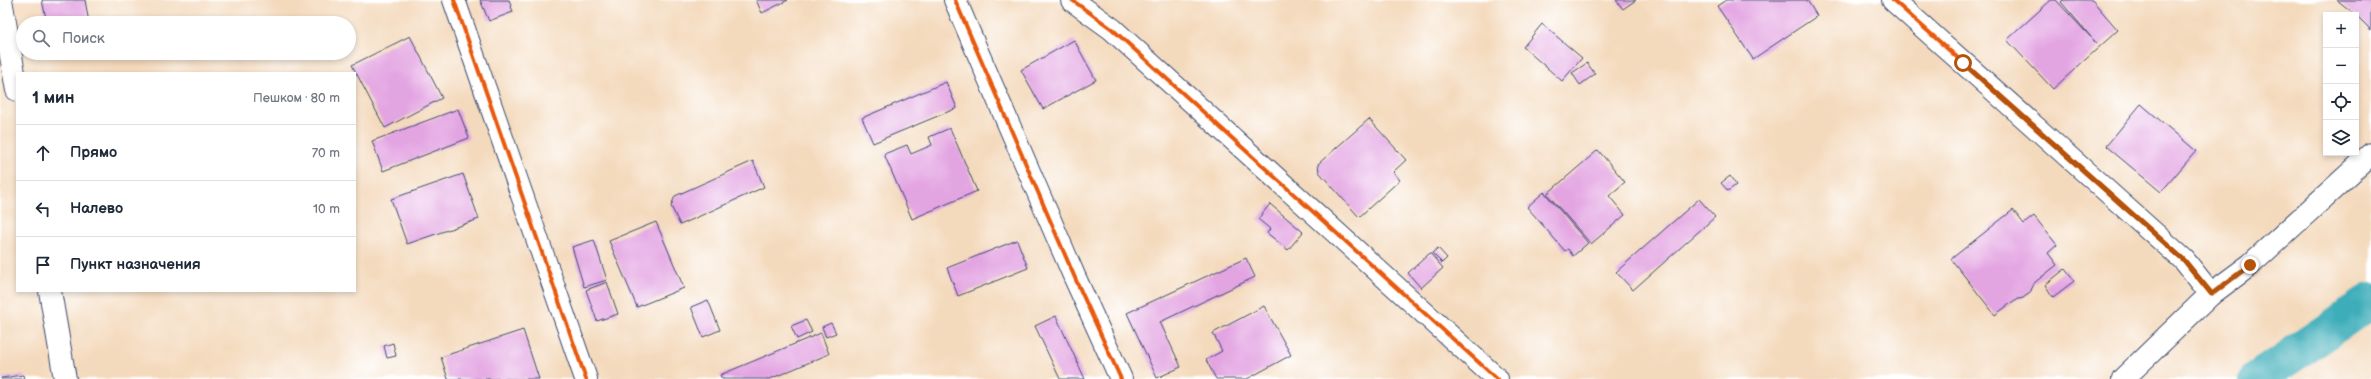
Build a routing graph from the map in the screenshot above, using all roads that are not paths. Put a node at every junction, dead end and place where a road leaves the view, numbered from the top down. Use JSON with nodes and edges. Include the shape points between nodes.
{"nodes":[{"id":1,"x":0,"y":0,"type":"edge"},
{"id":2,"x":454,"y":0,"type":"edge"},
{"id":3,"x":954,"y":0,"type":"edge"},
{"id":4,"x":1072,"y":0,"type":"edge"},
{"id":5,"x":1893,"y":0,"type":"edge"},
{"id":6,"x":16,"y":85,"type":"edge"},
{"id":7,"x":2371,"y":154,"type":"edge"},
{"id":8,"x":50,"y":292,"type":"edge"},
{"id":9,"x":2212,"y":294,"type":"junction"},
{"id":10,"x":65,"y":379,"type":"edge"},
{"id":11,"x":586,"y":379,"type":"edge"},
{"id":12,"x":1121,"y":379,"type":"edge"},
{"id":13,"x":1497,"y":379,"type":"edge"},
{"id":14,"x":2123,"y":379,"type":"edge"}],
"edges":[{"from":1,"to":6,"type":"street"},
{"from":2,"to":11,"type":"street"},
{"from":3,"to":12,"type":"street"},
{"from":4,"to":13,"type":"street","via":[[1112,29]]},
{"from":5,"to":9,"type":"street","via":[[2184,260]]},
{"from":7,"to":9,"type":"street","via":[[2250,265]]},
{"from":8,"to":10,"type":"street"},
{"from":9,"to":14,"type":"street"}]}
